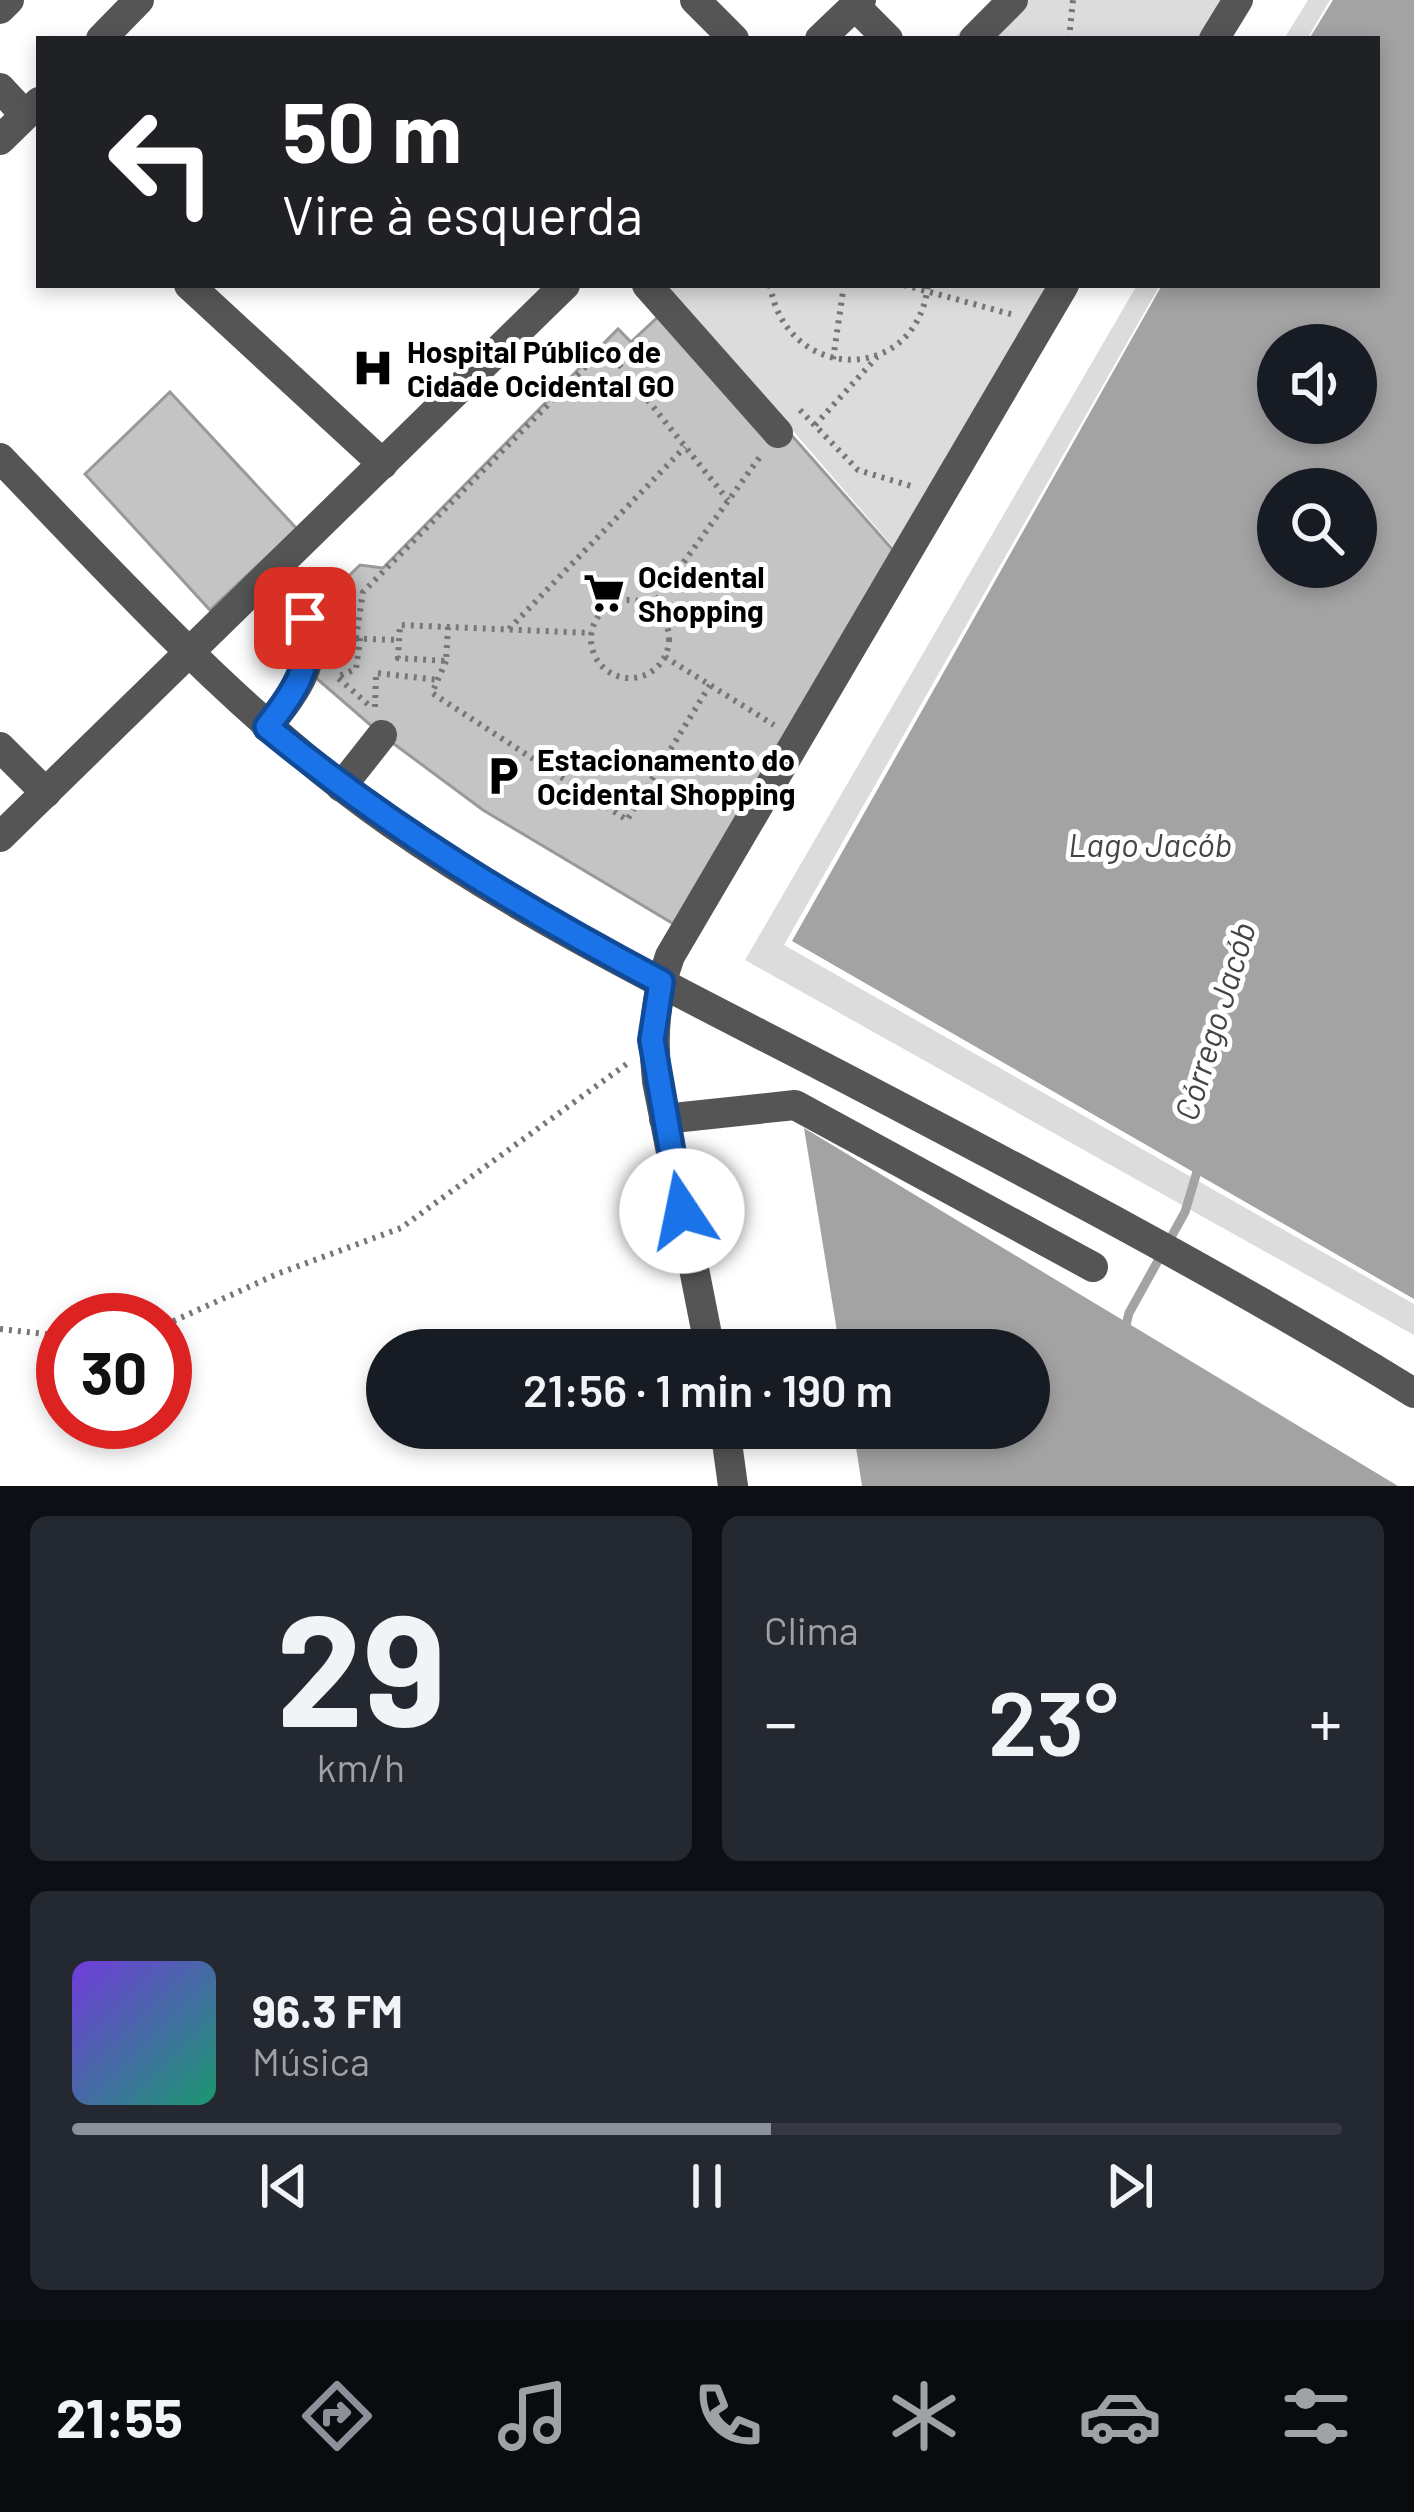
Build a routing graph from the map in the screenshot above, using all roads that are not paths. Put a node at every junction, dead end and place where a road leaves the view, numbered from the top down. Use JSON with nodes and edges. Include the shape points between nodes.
{"nodes":[{"id":1,"x":9,"y":0,"type":"edge"},
{"id":2,"x":694,"y":0,"type":"edge"},
{"id":3,"x":1013,"y":0,"type":"edge"},
{"id":4,"x":1238,"y":0,"type":"edge"},
{"id":5,"x":858,"y":3,"type":"edge"},
{"id":6,"x":126,"y":4,"type":"edge"},
{"id":7,"x":0,"y":9,"type":"edge"},
{"id":8,"x":103,"y":36,"type":"edge"},
{"id":9,"x":731,"y":36,"type":"edge"},
{"id":10,"x":823,"y":36,"type":"edge"},
{"id":11,"x":886,"y":36,"type":"edge"},
{"id":12,"x":977,"y":36,"type":"edge"},
{"id":13,"x":1216,"y":36,"type":"edge"},
{"id":14,"x":0,"y":88,"type":"edge"},
{"id":15,"x":32,"y":109,"type":"edge"},
{"id":16,"x":0,"y":140,"type":"edge"},
{"id":17,"x":192,"y":288,"type":"edge"},
{"id":18,"x":563,"y":288,"type":"edge"},
{"id":19,"x":1062,"y":288,"type":"edge"},
{"id":20,"x":658,"y":296,"type":"edge"},
{"id":21,"x":771,"y":443,"type":"road end"},
{"id":22,"x":0,"y":458,"type":"edge"},
{"id":23,"x":383,"y":464,"type":"junction"},
{"id":24,"x":268,"y":576,"type":"junction"},
{"id":25,"x":189,"y":654,"type":"junction"},
{"id":26,"x":267,"y":727,"type":"junction"},
{"id":27,"x":382,"y":735,"type":"dead end"},
{"id":28,"x":0,"y":746,"type":"edge"},
{"id":29,"x":341,"y":787,"type":"junction"},
{"id":30,"x":46,"y":793,"type":"junction"},
{"id":31,"x":0,"y":837,"type":"edge"},
{"id":32,"x":661,"y":982,"type":"junction"},
{"id":33,"x":664,"y":1118,"type":"junction"},
{"id":34,"x":1093,"y":1267,"type":"dead end"},
{"id":35,"x":706,"y":1329,"type":"edge"},
{"id":36,"x":1414,"y":1393,"type":"edge"},
{"id":37,"x":728,"y":1449,"type":"edge"},
{"id":38,"x":733,"y":1486,"type":"edge"}],
"edges":[{"from":1,"to":7,"type":"street"},
{"from":2,"to":9,"type":"street"},
{"from":3,"to":12,"type":"street"},
{"from":4,"to":13,"type":"street"},
{"from":5,"to":10,"type":"street"},
{"from":5,"to":11,"type":"street"},
{"from":6,"to":8,"type":"street"},
{"from":14,"to":15,"type":"street"},
{"from":15,"to":16,"type":"street"},
{"from":17,"to":23,"type":"street"},
{"from":18,"to":23,"type":"street"},
{"from":19,"to":32,"type":"street"},
{"from":20,"to":21,"type":"street"},
{"from":22,"to":25,"type":"street"},
{"from":23,"to":24,"type":"street"},
{"from":24,"to":25,"type":"street"},
{"from":24,"to":26,"type":"street","via":[[305,618],[310,637],[299,682]]},
{"from":25,"to":26,"type":"street"},
{"from":25,"to":30,"type":"street"},
{"from":26,"to":29,"type":"street"},
{"from":27,"to":29,"type":"street"},
{"from":28,"to":30,"type":"street"},
{"from":29,"to":32,"type":"street","via":[[527,910]]},
{"from":30,"to":31,"type":"street"},
{"from":32,"to":33,"type":"street","via":[[652,1040]]},
{"from":32,"to":36,"type":"street"},
{"from":33,"to":34,"type":"street","via":[[795,1105]]},
{"from":33,"to":35,"type":"street"},
{"from":37,"to":38,"type":"street"}]}
